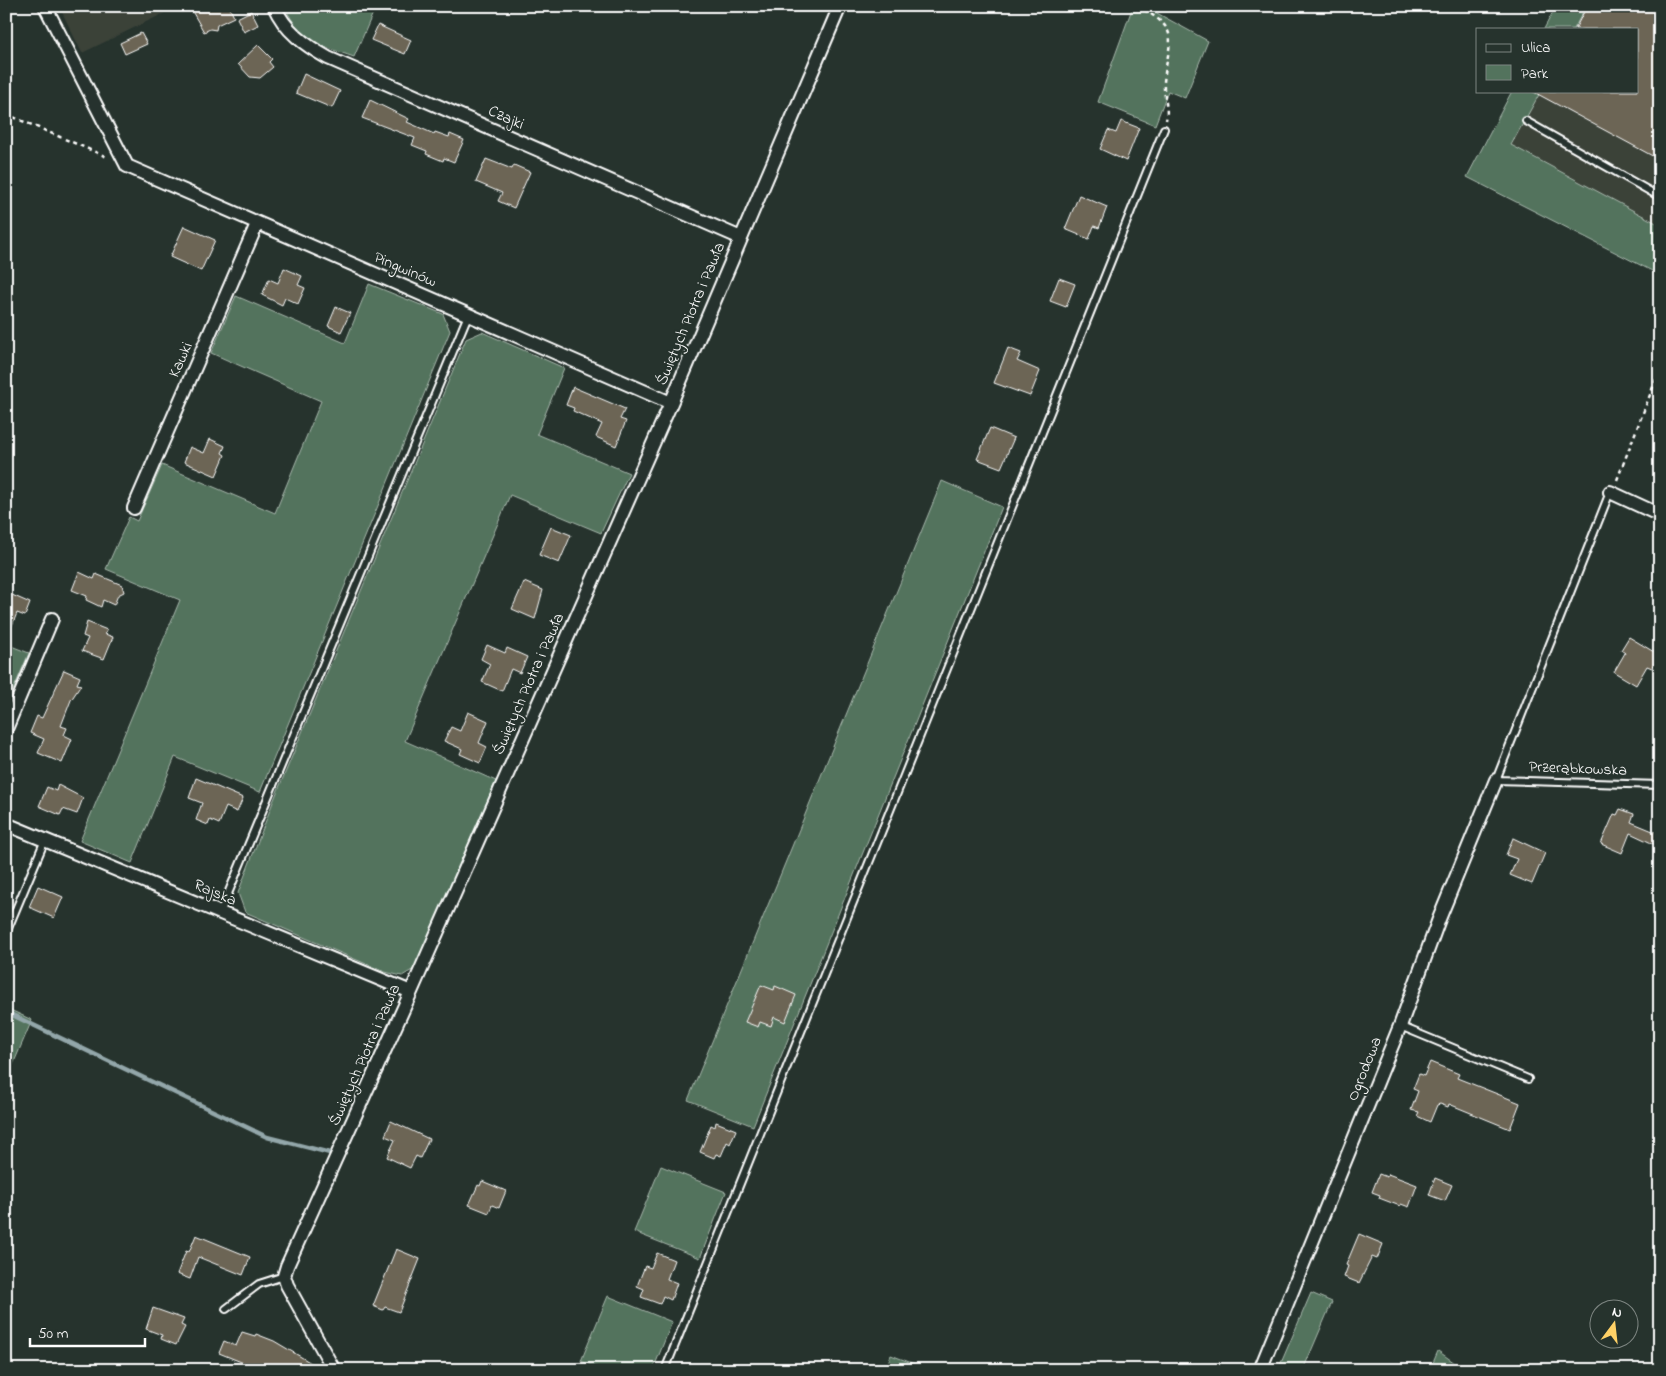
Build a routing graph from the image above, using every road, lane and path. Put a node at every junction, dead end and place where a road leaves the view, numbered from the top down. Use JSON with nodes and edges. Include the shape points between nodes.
{"nodes":[{"id":1,"x":45,"y":6,"type":"edge"},
{"id":2,"x":274,"y":6,"type":"edge"},
{"id":3,"x":840,"y":6,"type":"edge"},
{"id":4,"x":1138,"y":6,"type":"edge"},
{"id":5,"x":6,"y":114,"type":"edge"},
{"id":6,"x":1526,"y":121,"type":"dead end"},
{"id":7,"x":1164,"y":129,"type":"joint"},
{"id":8,"x":127,"y":166,"type":"junction"},
{"id":9,"x":1660,"y":197,"type":"edge"},
{"id":10,"x":258,"y":224,"type":"junction"},
{"id":11,"x":741,"y":238,"type":"junction"},
{"id":12,"x":468,"y":315,"type":"junction"},
{"id":13,"x":1660,"y":369,"type":"edge"},
{"id":14,"x":670,"y":403,"type":"junction"},
{"id":15,"x":1610,"y":492,"type":"junction"},
{"id":16,"x":134,"y":508,"type":"dead end"},
{"id":17,"x":1660,"y":516,"type":"edge"},
{"id":18,"x":52,"y":619,"type":"dead end"},
{"id":19,"x":6,"y":729,"type":"edge"},
{"id":20,"x":1496,"y":780,"type":"junction"},
{"id":21,"x":1660,"y":785,"type":"edge"},
{"id":22,"x":6,"y":824,"type":"edge"},
{"id":23,"x":45,"y":840,"type":"junction"},
{"id":24,"x":220,"y":913,"type":"junction"},
{"id":25,"x":6,"y":932,"type":"edge"},
{"id":26,"x":411,"y":992,"type":"junction"},
{"id":27,"x":1400,"y":1026,"type":"junction"},
{"id":28,"x":1528,"y":1079,"type":"dead end"},
{"id":29,"x":284,"y":1276,"type":"junction"},
{"id":30,"x":226,"y":1309,"type":"dead end"},
{"id":31,"x":334,"y":1370,"type":"edge"},
{"id":32,"x":665,"y":1370,"type":"edge"},
{"id":33,"x":1260,"y":1370,"type":"edge"}],
"edges":[{"from":1,"to":8,"type":"street"},
{"from":2,"to":11,"type":"street","name":"Czajki","via":[[279,17],[300,41],[328,58]]},
{"from":3,"to":11,"type":"street","name":"Świętych Piotra i Pawła"},
{"from":4,"to":7,"type":"path","via":[[1162,20],[1169,31],[1170,49],[1164,84],[1168,112]]},
{"from":5,"to":8,"type":"path"},
{"from":6,"to":9,"type":"lane"},
{"from":7,"to":32,"type":"lane"},
{"from":8,"to":10,"type":"street","name":"Pingwinów"},
{"from":10,"to":12,"type":"street","name":"Pingwinów"},
{"from":10,"to":16,"type":"street","name":"Kawki"},
{"from":11,"to":14,"type":"street","name":"Świętych Piotra i Pawła"},
{"from":12,"to":14,"type":"street","name":"Pingwinów"},
{"from":12,"to":24,"type":"lane"},
{"from":13,"to":15,"type":"path"},
{"from":14,"to":26,"type":"street","name":"Świętych Piotra i Pawła"},
{"from":15,"to":17,"type":"street"},
{"from":15,"to":20,"type":"lane"},
{"from":18,"to":19,"type":"street"},
{"from":20,"to":21,"type":"lane","name":"Przerąbkowska"},
{"from":20,"to":27,"type":"street","name":"Ogrodowa","via":[[1439,918]]},
{"from":22,"to":23,"type":"street","name":"Rajska"},
{"from":23,"to":24,"type":"street","name":"Rajska"},
{"from":23,"to":25,"type":"lane"},
{"from":24,"to":26,"type":"street","name":"Rajska"},
{"from":26,"to":29,"type":"street","name":"Świętych Piotra i Pawła"},
{"from":27,"to":28,"type":"lane"},
{"from":27,"to":33,"type":"street","name":"Ogrodowa"},
{"from":29,"to":30,"type":"lane","via":[[259,1284]]},
{"from":29,"to":31,"type":"street"}]}
